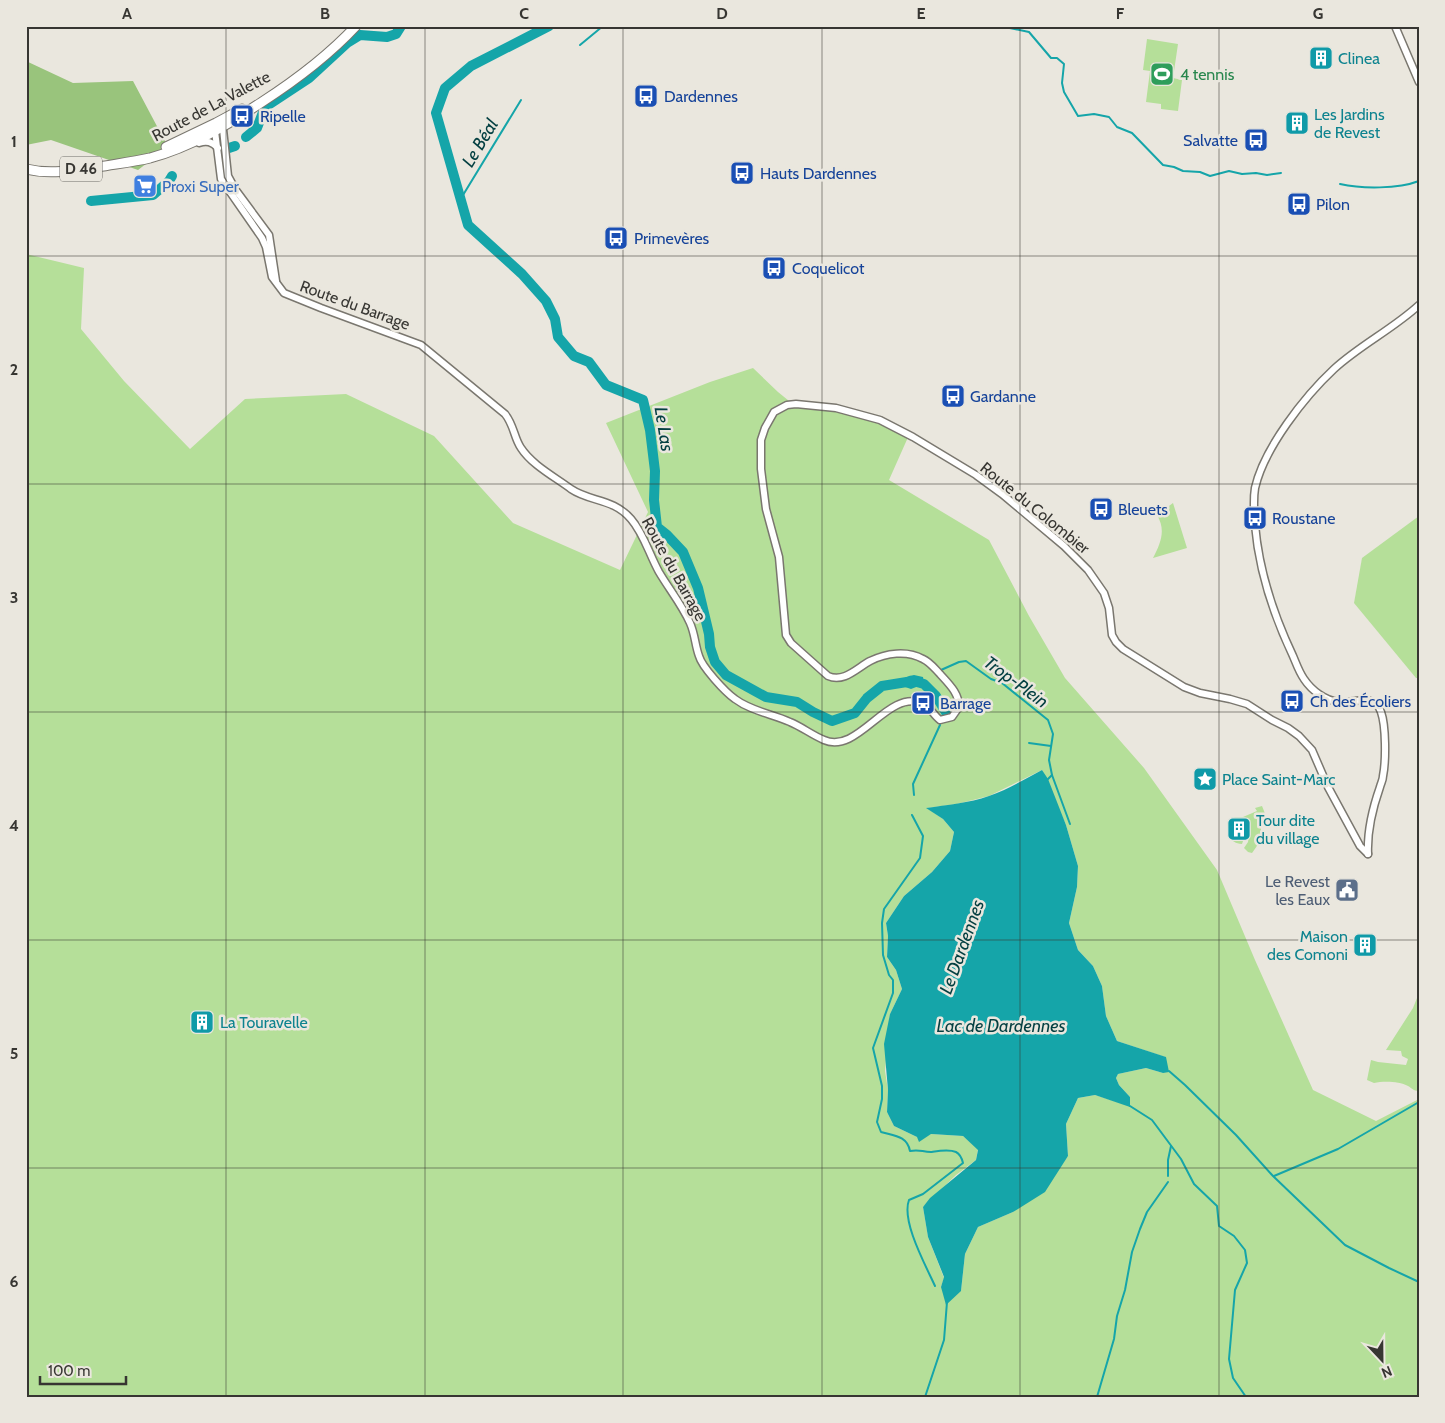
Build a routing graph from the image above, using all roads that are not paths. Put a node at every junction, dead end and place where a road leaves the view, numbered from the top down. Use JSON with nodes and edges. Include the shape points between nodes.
{"nodes":[{"id":1,"x":348,"y":26,"type":"edge"},
{"id":2,"x":356,"y":26,"type":"edge"},
{"id":3,"x":1396,"y":26,"type":"edge"},
{"id":4,"x":326,"y":55,"type":"junction"},
{"id":5,"x":1419,"y":82,"type":"edge"},
{"id":6,"x":238,"y":115,"type":"junction"},
{"id":7,"x":219,"y":129,"type":"junction"},
{"id":8,"x":181,"y":140,"type":"junction"},
{"id":9,"x":218,"y":148,"type":"junction"},
{"id":10,"x":164,"y":153,"type":"junction"},
{"id":11,"x":136,"y":161,"type":"junction"},
{"id":12,"x":26,"y":169,"type":"edge"},
{"id":13,"x":275,"y":283,"type":"junction"},
{"id":14,"x":1419,"y":305,"type":"edge"},
{"id":15,"x":956,"y":714,"type":"joint"}],
"edges":[{"from":1,"to":4,"type":"main road","name":"Route de La Valette","number":"D 46"},
{"from":2,"to":4,"type":"main road","name":"Route de La Valette","number":"D 46"},
{"from":3,"to":5,"type":"street"},
{"from":4,"to":6,"type":"main road","name":"Route de La Valette","number":"D 46","via":[[284,88]]},
{"from":6,"to":7,"type":"main road","number":"D 46"},
{"from":6,"to":8,"type":"main road","name":"Route de La Valette","number":"D 46"},
{"from":7,"to":8,"type":"street"},
{"from":7,"to":9,"type":"street"},
{"from":7,"to":10,"type":"main road","name":"Route de La Valette","number":"D 46"},
{"from":7,"to":13,"type":"street","via":[[228,176],[269,235]]},
{"from":8,"to":11,"type":"main road","name":"Route de La Valette","number":"D 46"},
{"from":9,"to":10,"type":"street","via":[[203,141]]},
{"from":9,"to":13,"type":"street","via":[[222,179],[262,238]]},
{"from":10,"to":11,"type":"main road","name":"Route de La Valette","number":"D 46"},
{"from":11,"to":12,"type":"main road","name":"Route de La Valette","number":"D 46","via":[[61,172],[42,173]]},
{"from":13,"to":15,"type":"street","name":"Route du Barrage","via":[[286,295],[415,342],[426,349],[505,414],[513,426],[519,446],[536,463],[573,490],[612,504],[624,512],[638,530],[687,617],[702,665],[734,699],[830,741],[847,739],[896,705],[908,701],[923,703],[938,719],[944,720]]},
{"from":14,"to":15,"type":"street","name":"Route du Colombier","via":[[1334,369],[1314,391],[1286,424],[1271,449],[1255,488],[1257,549],[1262,575],[1280,628],[1304,679],[1328,699],[1343,702],[1368,700],[1380,708],[1384,772],[1371,824],[1368,854],[1360,846],[1312,750],[1303,740],[1292,730],[1246,704],[1188,689],[1120,646],[1112,635],[1106,598],[1088,570],[1058,540],[994,488],[880,420],[812,405],[796,404],[778,409],[769,418],[762,437],[761,464],[766,509],[779,557],[787,638],[828,676],[836,678],[884,656],[916,656],[928,662],[955,691],[959,703]]}]}
